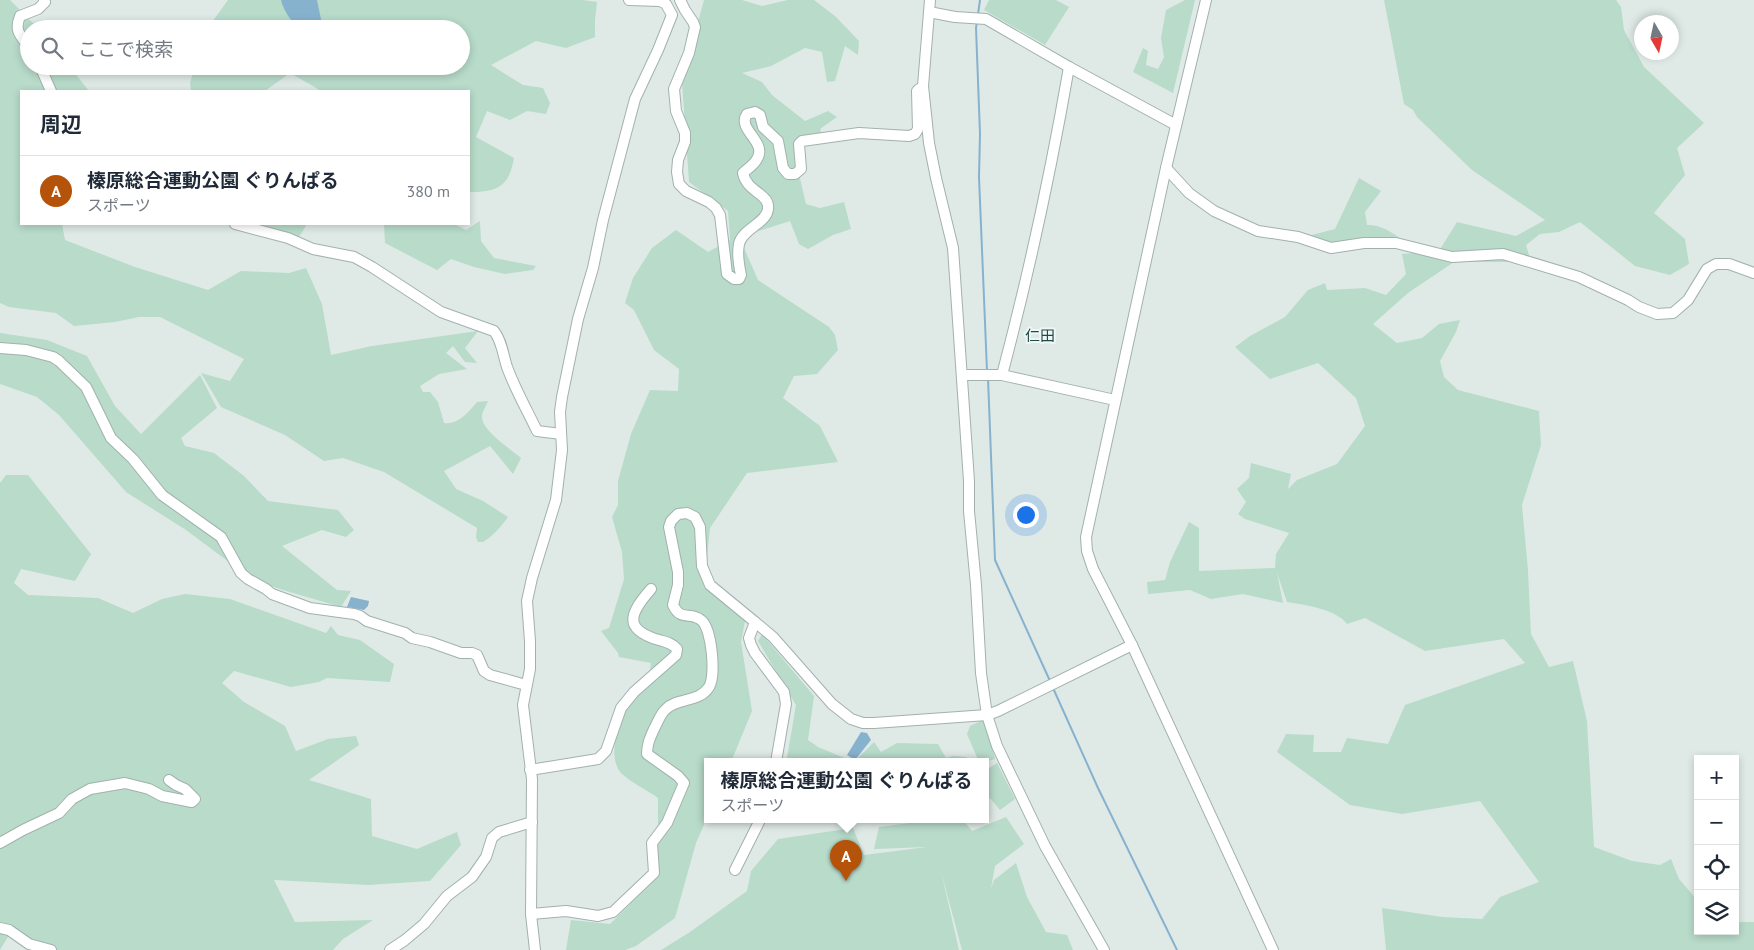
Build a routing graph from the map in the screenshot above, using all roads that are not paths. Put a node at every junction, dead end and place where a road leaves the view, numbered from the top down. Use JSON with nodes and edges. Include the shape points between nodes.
{"nodes":[{"id":1,"x":44,"y":0,"type":"edge"},
{"id":2,"x":629,"y":0,"type":"edge"},
{"id":3,"x":680,"y":0,"type":"edge"},
{"id":4,"x":930,"y":0,"type":"edge"},
{"id":5,"x":1206,"y":0,"type":"edge"},
{"id":6,"x":668,"y":2,"type":"edge"},
{"id":7,"x":929,"y":12,"type":"junction"},
{"id":8,"x":20,"y":35,"type":"edge"},
{"id":9,"x":1069,"y":68,"type":"junction"},
{"id":10,"x":44,"y":75,"type":"edge"},
{"id":11,"x":923,"y":86,"type":"junction"},
{"id":12,"x":51,"y":90,"type":"edge"},
{"id":13,"x":1176,"y":125,"type":"junction"},
{"id":14,"x":1166,"y":168,"type":"junction"},
{"id":15,"x":239,"y":225,"type":"edge"},
{"id":16,"x":1754,"y":274,"type":"edge"},
{"id":17,"x":0,"y":348,"type":"edge"},
{"id":18,"x":962,"y":375,"type":"junction"},
{"id":19,"x":1002,"y":375,"type":"junction"},
{"id":20,"x":1115,"y":400,"type":"junction"},
{"id":21,"x":561,"y":434,"type":"junction"},
{"id":22,"x":651,"y":589,"type":"dead end"},
{"id":23,"x":755,"y":622,"type":"junction"},
{"id":24,"x":1132,"y":646,"type":"junction"},
{"id":25,"x":526,"y":685,"type":"junction"},
{"id":26,"x":987,"y":715,"type":"junction"},
{"id":27,"x":777,"y":758,"type":"edge"},
{"id":28,"x":530,"y":770,"type":"junction"},
{"id":29,"x":169,"y":780,"type":"dead end"},
{"id":30,"x":532,"y":822,"type":"junction"},
{"id":31,"x":758,"y":823,"type":"edge"},
{"id":32,"x":0,"y":843,"type":"edge"},
{"id":33,"x":735,"y":870,"type":"dead end"},
{"id":34,"x":531,"y":914,"type":"junction"},
{"id":35,"x":0,"y":928,"type":"edge"},
{"id":36,"x":51,"y":950,"type":"edge"},
{"id":37,"x":390,"y":950,"type":"edge"},
{"id":38,"x":534,"y":950,"type":"edge"},
{"id":39,"x":1104,"y":950,"type":"edge"},
{"id":40,"x":1273,"y":950,"type":"edge"}],
"edges":[{"from":1,"to":8,"type":"street","via":[[38,9],[20,16],[17,31]]},
{"from":2,"to":6,"type":"street"},
{"from":3,"to":11,"type":"street","via":[[695,27],[689,54],[674,89],[676,111],[685,133],[678,160],[678,178],[686,191],[709,202],[720,215],[727,274],[734,279],[741,275],[739,244],[745,234],[766,216],[768,209],[762,195],[744,180],[743,173],[759,154],[744,118],[755,112],[760,115],[763,127],[778,141],[783,168],[788,174],[795,174],[801,169],[799,144],[802,142],[859,133],[915,134],[918,129],[917,91]]},
{"from":4,"to":7,"type":"street"},
{"from":5,"to":13,"type":"street"},
{"from":6,"to":21,"type":"street","via":[[672,16],[670,24],[635,99],[578,319],[562,397]]},
{"from":7,"to":9,"type":"street","via":[[986,19]]},
{"from":7,"to":11,"type":"street"},
{"from":9,"to":13,"type":"street"},
{"from":9,"to":19,"type":"street","via":[[1056,141]]},
{"from":10,"to":12,"type":"street"},
{"from":11,"to":18,"type":"street","via":[[934,169],[952,248]]},
{"from":13,"to":14,"type":"street"},
{"from":14,"to":16,"type":"street","via":[[1189,193],[1214,211],[1258,231],[1298,237],[1331,248],[1396,242],[1452,257],[1503,254],[1578,277],[1657,314],[1673,313],[1688,300],[1707,268],[1716,264],[1729,264]]},
{"from":14,"to":20,"type":"street"},
{"from":15,"to":21,"type":"street","via":[[288,238],[313,249],[354,257],[441,312],[494,331],[537,431]]},
{"from":17,"to":25,"type":"street","via":[[26,350],[59,360],[86,387],[111,438],[162,495],[221,537],[241,573],[248,579],[272,594],[310,608],[354,614],[412,638],[461,653],[472,653],[477,655],[484,671],[490,675]]},
{"from":18,"to":19,"type":"street"},
{"from":18,"to":26,"type":"street","via":[[969,511]]},
{"from":19,"to":20,"type":"street"},
{"from":20,"to":24,"type":"street","via":[[1086,537],[1093,569]]},
{"from":21,"to":25,"type":"street","via":[[556,500],[527,601],[530,670]]},
{"from":22,"to":28,"type":"street","via":[[639,603],[633,624],[646,636],[674,644],[676,655],[634,692],[621,708],[601,757]]},
{"from":23,"to":26,"type":"street","via":[[774,637],[832,704],[851,719],[874,723]]},
{"from":23,"to":27,"type":"street","via":[[751,645],[784,692],[786,704]]},
{"from":23,"to":34,"type":"street","via":[[710,585],[702,566],[700,527],[695,517],[687,513],[678,514],[670,521],[669,527],[678,572],[673,605],[676,612],[701,620],[707,628],[712,680],[709,688],[698,697],[667,708],[647,746],[647,754],[684,783],[667,823],[652,843],[654,873],[613,912],[598,916],[566,911]]},
{"from":24,"to":26,"type":"street"},
{"from":24,"to":40,"type":"street"},
{"from":25,"to":28,"type":"street","via":[[523,705]]},
{"from":26,"to":39,"type":"street","via":[[997,746],[1044,846]]},
{"from":28,"to":30,"type":"street"},
{"from":29,"to":32,"type":"street","via":[[195,799],[192,802],[162,796],[125,783],[90,789],[72,799],[59,814]]},
{"from":30,"to":34,"type":"street"},
{"from":30,"to":37,"type":"street","via":[[499,832],[492,838],[486,857],[472,877],[447,896],[424,924]]},
{"from":31,"to":33,"type":"street"},
{"from":34,"to":38,"type":"street"},
{"from":35,"to":36,"type":"street","via":[[9,930],[29,944]]}]}
